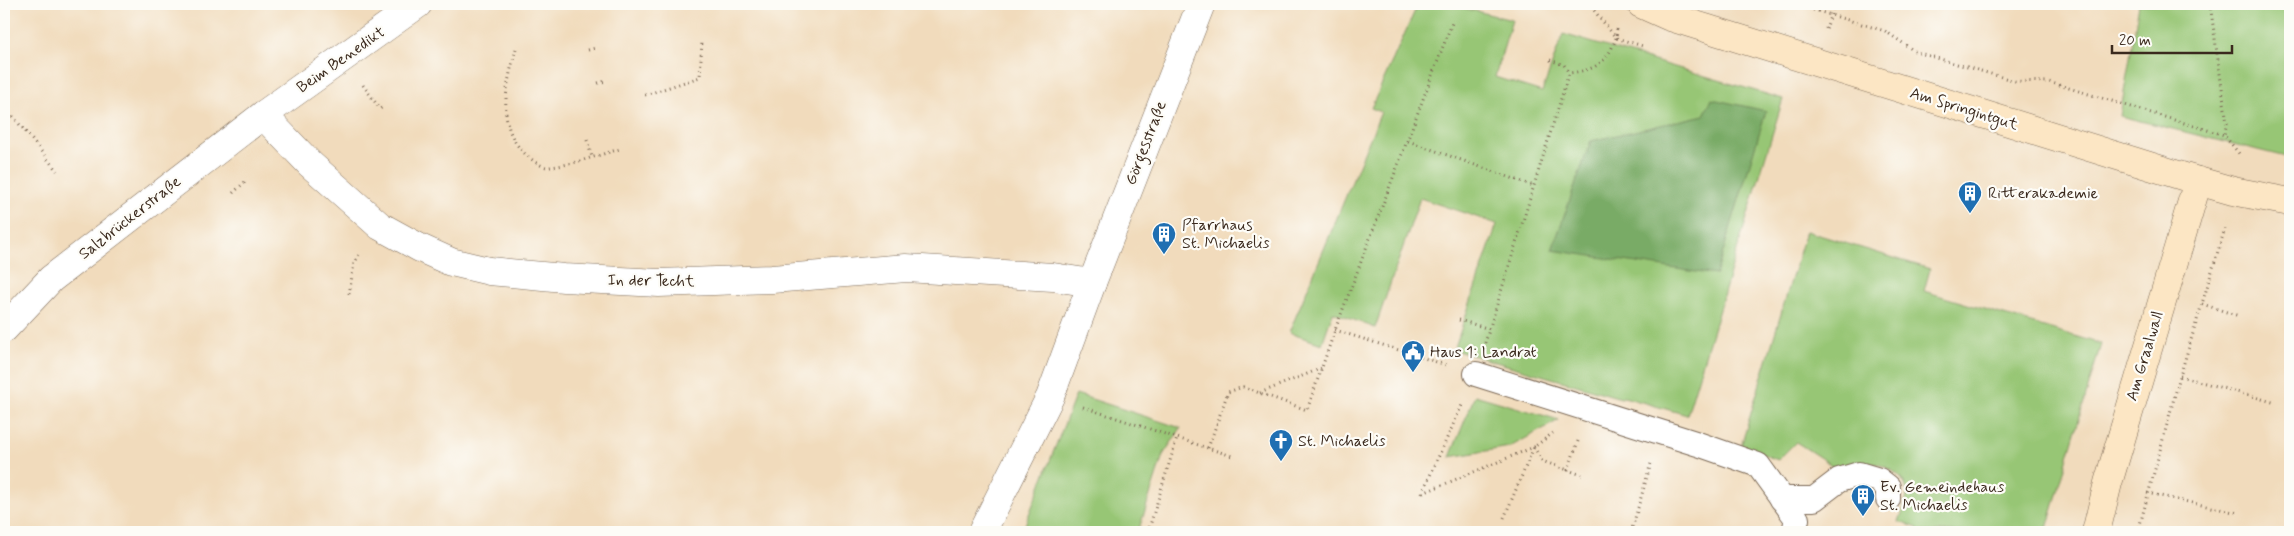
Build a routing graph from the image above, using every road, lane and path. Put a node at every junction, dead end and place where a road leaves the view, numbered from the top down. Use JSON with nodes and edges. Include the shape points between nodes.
{"nodes":[{"id":1,"x":418,"y":4,"type":"edge"},
{"id":2,"x":1201,"y":4,"type":"edge"},
{"id":3,"x":1589,"y":4,"type":"edge"},
{"id":4,"x":1641,"y":4,"type":"edge"},
{"id":5,"x":1794,"y":4,"type":"edge"},
{"id":6,"x":1834,"y":4,"type":"edge"},
{"id":7,"x":2210,"y":4,"type":"edge"},
{"id":8,"x":1831,"y":15,"type":"junction"},
{"id":9,"x":1452,"y":23,"type":"dead end"},
{"id":10,"x":702,"y":40,"type":"dead end"},
{"id":11,"x":596,"y":48,"type":"dead end"},
{"id":12,"x":516,"y":49,"type":"dead end"},
{"id":13,"x":588,"y":50,"type":"dead end"},
{"id":14,"x":1550,"y":60,"type":"dead end"},
{"id":15,"x":1569,"y":73,"type":"junction"},
{"id":16,"x":606,"y":81,"type":"dead end"},
{"id":17,"x":598,"y":82,"type":"dead end"},
{"id":18,"x":645,"y":95,"type":"dead end"},
{"id":19,"x":4,"y":112,"type":"edge"},
{"id":20,"x":263,"y":115,"type":"junction"},
{"id":21,"x":2224,"y":135,"type":"junction"},
{"id":22,"x":587,"y":140,"type":"dead end"},
{"id":23,"x":1408,"y":141,"type":"junction"},
{"id":24,"x":620,"y":149,"type":"dead end"},
{"id":25,"x":2241,"y":156,"type":"dead end"},
{"id":26,"x":592,"y":157,"type":"junction"},
{"id":27,"x":57,"y":171,"type":"dead end"},
{"id":28,"x":246,"y":181,"type":"dead end"},
{"id":29,"x":2198,"y":181,"type":"junction"},
{"id":30,"x":1534,"y":186,"type":"junction"},
{"id":31,"x":233,"y":193,"type":"dead end"},
{"id":32,"x":2290,"y":202,"type":"edge"},
{"id":33,"x":2226,"y":224,"type":"dead end"},
{"id":34,"x":380,"y":226,"type":"junction"},
{"id":35,"x":1092,"y":283,"type":"junction"},
{"id":36,"x":349,"y":294,"type":"dead end"},
{"id":37,"x":2202,"y":304,"type":"junction"},
{"id":38,"x":9,"y":313,"type":"edge"},
{"id":39,"x":2239,"y":316,"type":"dead end"},
{"id":40,"x":1459,"y":320,"type":"dead end"},
{"id":41,"x":1490,"y":329,"type":"junction"},
{"id":42,"x":1335,"y":330,"type":"junction"},
{"id":43,"x":1446,"y":365,"type":"dead end"},
{"id":44,"x":1322,"y":368,"type":"junction"},
{"id":45,"x":1476,"y":374,"type":"junction"},
{"id":46,"x":2180,"y":376,"type":"junction"},
{"id":47,"x":1260,"y":393,"type":"junction"},
{"id":48,"x":2276,"y":403,"type":"dead end"},
{"id":49,"x":1081,"y":406,"type":"dead end"},
{"id":50,"x":1586,"y":417,"type":"junction"},
{"id":51,"x":1177,"y":438,"type":"junction"},
{"id":52,"x":1534,"y":447,"type":"junction"},
{"id":53,"x":1208,"y":448,"type":"junction"},
{"id":54,"x":1232,"y":456,"type":"dead end"},
{"id":55,"x":1652,"y":459,"type":"dead end"},
{"id":56,"x":1568,"y":470,"type":"junction"},
{"id":57,"x":1582,"y":475,"type":"dead end"},
{"id":58,"x":2148,"y":493,"type":"junction"},
{"id":59,"x":1888,"y":498,"type":"dead end"},
{"id":60,"x":1782,"y":499,"type":"junction"},
{"id":61,"x":2238,"y":513,"type":"dead end"},
{"id":62,"x":1504,"y":518,"type":"dead end"},
{"id":63,"x":982,"y":532,"type":"edge"},
{"id":64,"x":1148,"y":532,"type":"edge"},
{"id":65,"x":1631,"y":532,"type":"edge"},
{"id":66,"x":1794,"y":532,"type":"edge"},
{"id":67,"x":2096,"y":532,"type":"edge"},
{"id":68,"x":2138,"y":532,"type":"edge"}],
"edges":[{"from":1,"to":20,"type":"street","name":"Beim Benedikt"},
{"from":2,"to":35,"type":"street","name":"Görgesstraße"},
{"from":3,"to":15,"type":"path","via":[[1616,38],[1610,53],[1598,66]]},
{"from":4,"to":29,"type":"main road","name":"Am Springintgut","via":[[1670,17]]},
{"from":5,"to":8,"type":"path"},
{"from":6,"to":8,"type":"path"},
{"from":7,"to":21,"type":"path","via":[[2226,123]]},
{"from":8,"to":21,"type":"path","via":[[1884,31],[1916,52],[2015,81],[2050,82]]},
{"from":9,"to":23,"type":"path"},
{"from":10,"to":18,"type":"path","via":[[700,77]]},
{"from":11,"to":13,"type":"path"},
{"from":12,"to":26,"type":"path","via":[[508,77],[505,116],[510,136],[520,151],[548,168]]},
{"from":14,"to":15,"type":"path","via":[[1564,66]]},
{"from":15,"to":30,"type":"path"},
{"from":16,"to":17,"type":"path"},
{"from":19,"to":27,"type":"path","via":[[12,116]]},
{"from":20,"to":34,"type":"street","name":"In der Techt","via":[[310,164]]},
{"from":20,"to":38,"type":"street","name":"Salzbrückerstraße"},
{"from":21,"to":25,"type":"path"},
{"from":22,"to":26,"type":"path"},
{"from":23,"to":30,"type":"path"},
{"from":23,"to":42,"type":"path"},
{"from":24,"to":26,"type":"path"},
{"from":28,"to":31,"type":"path"},
{"from":29,"to":32,"type":"main road","name":"Am Springintgut"},
{"from":29,"to":67,"type":"main road","name":"Am Graalwall","via":[[2110,474]]},
{"from":30,"to":41,"type":"path"},
{"from":33,"to":37,"type":"path"},
{"from":34,"to":35,"type":"street","name":"In der Techt","via":[[451,262],[489,271],[564,278],[659,283],[772,279],[906,268]]},
{"from":34,"to":36,"type":"path","via":[[354,264]]},
{"from":35,"to":63,"type":"street","name":"Görgesstraße","via":[[1050,397]]},
{"from":37,"to":39,"type":"path"},
{"from":37,"to":46,"type":"path"},
{"from":40,"to":41,"type":"path"},
{"from":41,"to":45,"type":"path"},
{"from":42,"to":43,"type":"path"},
{"from":42,"to":44,"type":"path"},
{"from":44,"to":47,"type":"path"},
{"from":44,"to":47,"type":"path","via":[[1307,410]]},
{"from":45,"to":50,"type":"lane"},
{"from":45,"to":52,"type":"path","via":[[1422,493]]},
{"from":46,"to":48,"type":"path"},
{"from":46,"to":58,"type":"path"},
{"from":47,"to":53,"type":"path","via":[[1243,387],[1228,392]]},
{"from":49,"to":51,"type":"path"},
{"from":50,"to":52,"type":"path","via":[[1548,436]]},
{"from":50,"to":56,"type":"path"},
{"from":50,"to":60,"type":"lane","via":[[1698,444],[1758,465]]},
{"from":51,"to":53,"type":"path"},
{"from":51,"to":64,"type":"path"},
{"from":52,"to":56,"type":"path","via":[[1542,461]]},
{"from":52,"to":62,"type":"path"},
{"from":53,"to":54,"type":"path"},
{"from":55,"to":65,"type":"path"},
{"from":56,"to":57,"type":"path"},
{"from":58,"to":61,"type":"path"},
{"from":58,"to":68,"type":"path"},
{"from":59,"to":60,"type":"lane","via":[[1888,486],[1859,474],[1839,480],[1814,499]]},
{"from":60,"to":66,"type":"lane","via":[[1797,519]]}]}
